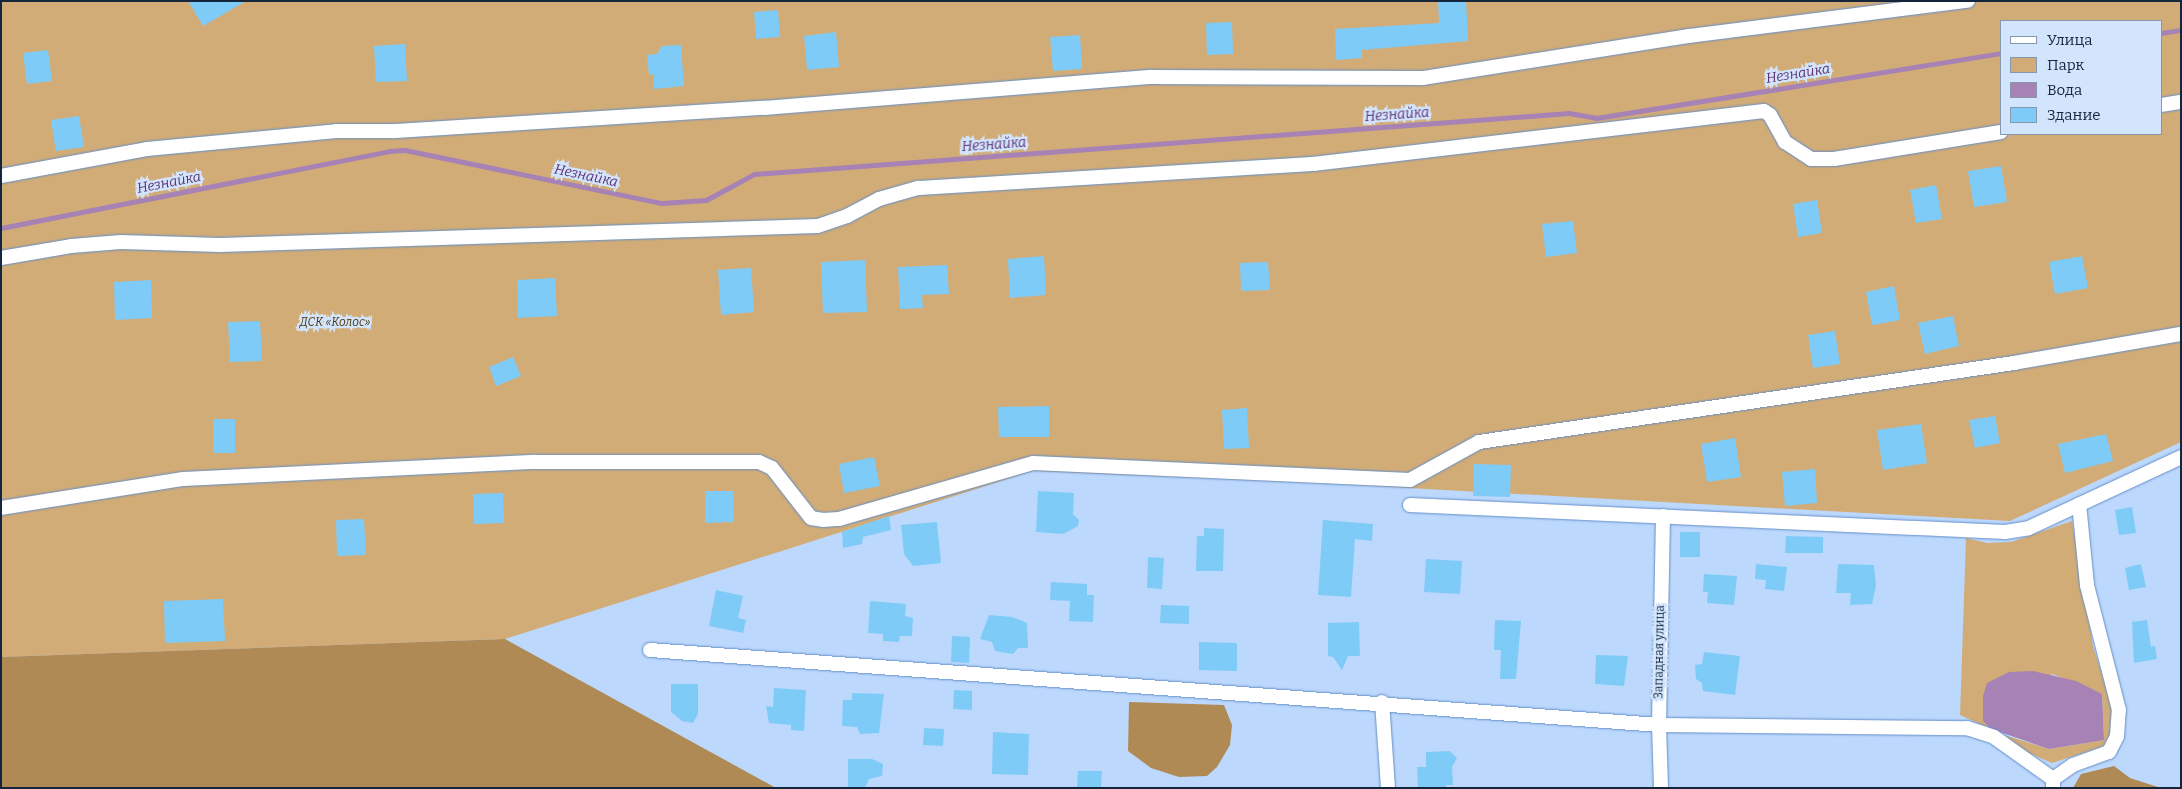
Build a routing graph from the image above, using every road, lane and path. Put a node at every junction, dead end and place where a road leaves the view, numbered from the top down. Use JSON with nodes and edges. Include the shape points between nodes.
{"nodes":[{"id":1,"x":1968,"y":1,"type":"edge"},
{"id":2,"x":2181,"y":102,"type":"edge"},
{"id":3,"x":2162,"y":105,"type":"edge"},
{"id":4,"x":2000,"y":132,"type":"edge"},
{"id":5,"x":1,"y":176,"type":"edge"},
{"id":6,"x":1,"y":258,"type":"edge"},
{"id":7,"x":2181,"y":334,"type":"edge"},
{"id":8,"x":2181,"y":458,"type":"edge"},
{"id":9,"x":2080,"y":504,"type":"junction"},
{"id":10,"x":1410,"y":505,"type":"dead end"},
{"id":11,"x":1,"y":508,"type":"edge"},
{"id":12,"x":1663,"y":516,"type":"junction"},
{"id":13,"x":650,"y":650,"type":"dead end"},
{"id":14,"x":1382,"y":702,"type":"junction"},
{"id":15,"x":1659,"y":724,"type":"junction"},
{"id":16,"x":2053,"y":784,"type":"edge"},
{"id":17,"x":1388,"y":788,"type":"edge"},
{"id":18,"x":1661,"y":788,"type":"edge"}],
"edges":[{"from":1,"to":5,"type":"street","via":[[1736,30],[1423,78],[1152,77],[764,108],[395,131],[336,131],[148,149]]},
{"from":2,"to":3,"type":"street"},
{"from":4,"to":6,"type":"street","via":[[1834,159],[1811,159],[1785,142],[1770,115],[1764,111],[1313,164],[918,188],[879,199],[818,226],[220,245],[121,242],[71,246]]},
{"from":7,"to":11,"type":"street","via":[[2004,365],[1479,442],[1410,480],[1033,462],[839,519],[824,520],[811,518],[772,468],[759,462],[536,462],[183,479]]},
{"from":8,"to":9,"type":"street"},
{"from":9,"to":12,"type":"street","via":[[2029,528],[2005,532]]},
{"from":9,"to":16,"type":"street","via":[[2087,585],[2119,710],[2117,736],[2109,752],[2073,765]]},
{"from":10,"to":12,"type":"street"},
{"from":12,"to":15,"type":"street","name":"Западная улица"},
{"from":13,"to":14,"type":"street","via":[[1112,686]]},
{"from":14,"to":15,"type":"street"},
{"from":14,"to":17,"type":"street"},
{"from":15,"to":16,"type":"street","via":[[1967,728],[1994,737]]},
{"from":15,"to":18,"type":"street","name":"Западная улица"}]}
